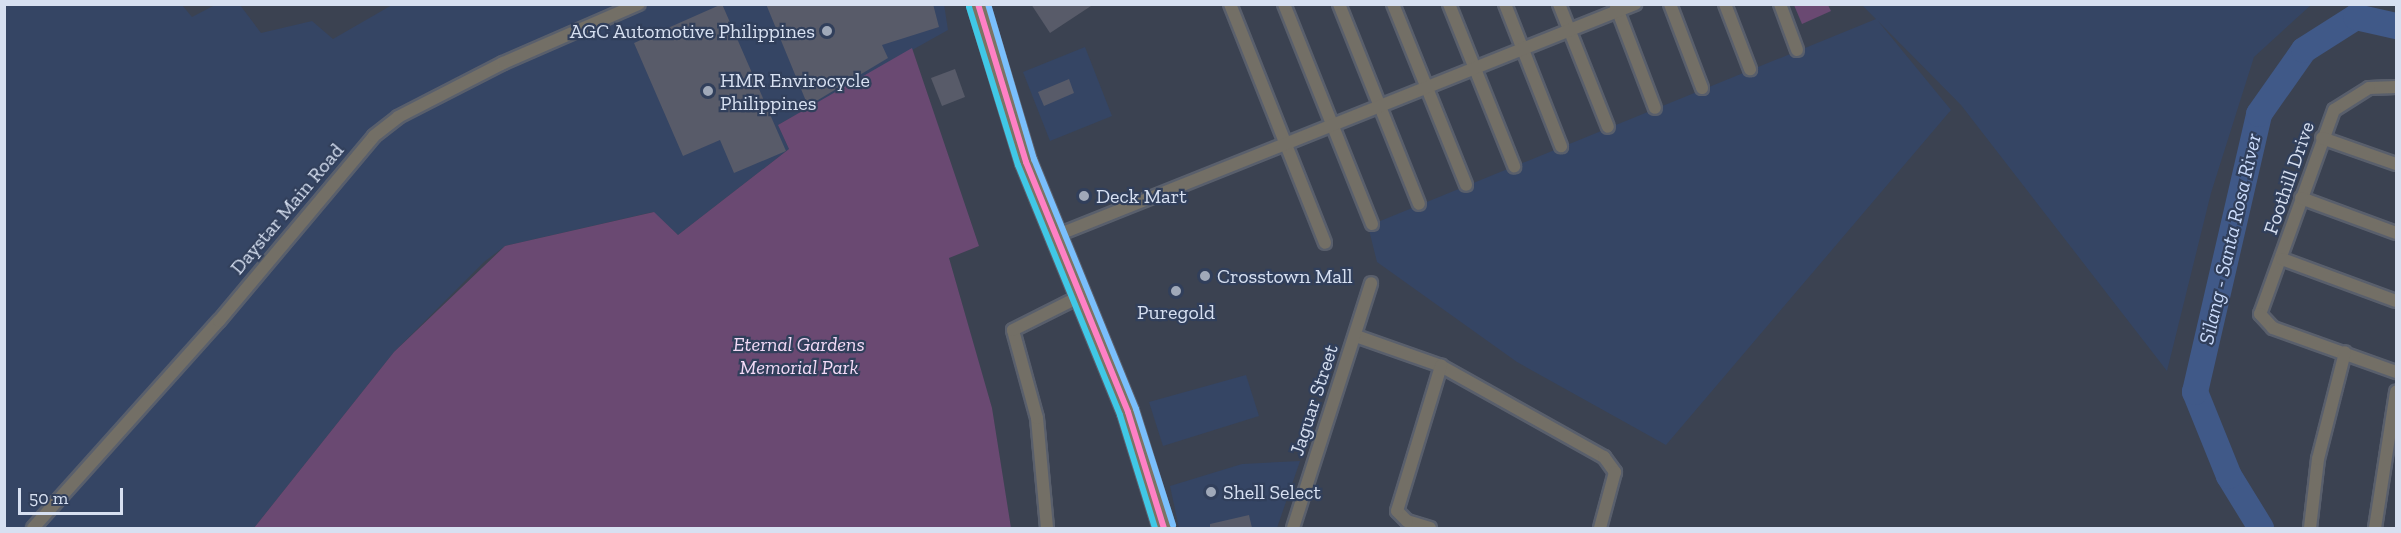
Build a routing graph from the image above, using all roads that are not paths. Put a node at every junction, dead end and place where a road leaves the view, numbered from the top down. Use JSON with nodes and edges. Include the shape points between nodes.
{"nodes":[{"id":1,"x":639,"y":4,"type":"edge"},
{"id":2,"x":978,"y":4,"type":"edge"},
{"id":3,"x":1230,"y":4,"type":"edge"},
{"id":4,"x":1284,"y":4,"type":"edge"},
{"id":5,"x":1339,"y":4,"type":"edge"},
{"id":6,"x":1393,"y":4,"type":"edge"},
{"id":7,"x":1449,"y":4,"type":"edge"},
{"id":8,"x":1504,"y":4,"type":"edge"},
{"id":9,"x":1560,"y":4,"type":"edge"},
{"id":10,"x":1635,"y":4,"type":"edge"},
{"id":11,"x":1670,"y":4,"type":"edge"},
{"id":12,"x":1725,"y":4,"type":"edge"},
{"id":13,"x":1780,"y":4,"type":"edge"},
{"id":14,"x":1617,"y":8,"type":"edge"},
{"id":15,"x":1570,"y":31,"type":"junction"},
{"id":16,"x":1523,"y":50,"type":"junction"},
{"id":17,"x":1797,"y":50,"type":"dead end"},
{"id":18,"x":1750,"y":69,"type":"dead end"},
{"id":19,"x":1476,"y":70,"type":"junction"},
{"id":20,"x":2397,"y":87,"type":"edge"},
{"id":21,"x":1702,"y":88,"type":"dead end"},
{"id":22,"x":1428,"y":89,"type":"junction"},
{"id":23,"x":1381,"y":108,"type":"junction"},
{"id":24,"x":1655,"y":108,"type":"dead end"},
{"id":25,"x":1608,"y":127,"type":"dead end"},
{"id":26,"x":1334,"y":128,"type":"junction"},
{"id":27,"x":2322,"y":138,"type":"junction"},
{"id":28,"x":1561,"y":146,"type":"dead end"},
{"id":29,"x":1286,"y":147,"type":"junction"},
{"id":30,"x":2397,"y":165,"type":"edge"},
{"id":31,"x":1514,"y":166,"type":"dead end"},
{"id":32,"x":1466,"y":185,"type":"dead end"},
{"id":33,"x":2301,"y":198,"type":"junction"},
{"id":34,"x":1419,"y":204,"type":"dead end"},
{"id":35,"x":1372,"y":224,"type":"dead end"},
{"id":36,"x":2397,"y":233,"type":"edge"},
{"id":37,"x":1055,"y":236,"type":"junction"},
{"id":38,"x":1324,"y":243,"type":"dead end"},
{"id":39,"x":2282,"y":259,"type":"junction"},
{"id":40,"x":1371,"y":283,"type":"dead end"},
{"id":41,"x":1081,"y":296,"type":"junction"},
{"id":42,"x":2397,"y":301,"type":"edge"},
{"id":43,"x":1356,"y":336,"type":"junction"},
{"id":44,"x":2345,"y":352,"type":"junction"},
{"id":45,"x":1441,"y":366,"type":"junction"},
{"id":46,"x":2397,"y":372,"type":"edge"},
{"id":47,"x":2397,"y":392,"type":"edge"},
{"id":48,"x":33,"y":528,"type":"edge"},
{"id":49,"x":1047,"y":528,"type":"edge"},
{"id":50,"x":1164,"y":528,"type":"edge"},
{"id":51,"x":1293,"y":528,"type":"edge"},
{"id":52,"x":1430,"y":528,"type":"edge"},
{"id":53,"x":1600,"y":528,"type":"edge"},
{"id":54,"x":2310,"y":528,"type":"edge"},
{"id":55,"x":2375,"y":528,"type":"edge"}],
"edges":[{"from":1,"to":48,"type":"street","name":"Daystar Main Road","via":[[503,63],[398,117],[374,136],[216,324]]},
{"from":2,"to":37,"type":"main road","via":[[1016,134]]},
{"from":3,"to":29,"type":"street"},
{"from":4,"to":26,"type":"street"},
{"from":5,"to":23,"type":"street"},
{"from":6,"to":22,"type":"street"},
{"from":7,"to":19,"type":"street"},
{"from":8,"to":16,"type":"street"},
{"from":9,"to":15,"type":"street"},
{"from":10,"to":14,"type":"street"},
{"from":11,"to":21,"type":"street"},
{"from":12,"to":18,"type":"street"},
{"from":13,"to":17,"type":"street"},
{"from":14,"to":15,"type":"street"},
{"from":14,"to":24,"type":"street"},
{"from":15,"to":16,"type":"street"},
{"from":15,"to":25,"type":"street"},
{"from":16,"to":19,"type":"street"},
{"from":16,"to":28,"type":"street"},
{"from":19,"to":22,"type":"street"},
{"from":19,"to":31,"type":"street"},
{"from":20,"to":27,"type":"street","name":"Foothill Drive","via":[[2349,96],[2334,110]]},
{"from":22,"to":23,"type":"street"},
{"from":22,"to":32,"type":"street"},
{"from":23,"to":26,"type":"street"},
{"from":23,"to":34,"type":"street"},
{"from":26,"to":29,"type":"street"},
{"from":26,"to":35,"type":"street"},
{"from":27,"to":30,"type":"street"},
{"from":27,"to":33,"type":"street","name":"Foothill Drive"},
{"from":29,"to":37,"type":"street"},
{"from":29,"to":38,"type":"street"},
{"from":33,"to":36,"type":"street"},
{"from":33,"to":39,"type":"street","name":"Foothill Drive"},
{"from":37,"to":41,"type":"main road"},
{"from":39,"to":42,"type":"street"},
{"from":39,"to":44,"type":"street","name":"Foothill Drive","via":[[2260,314],[2265,322]]},
{"from":40,"to":43,"type":"street","name":"Jaguar Street"},
{"from":41,"to":49,"type":"street","via":[[1013,330],[1037,418]]},
{"from":41,"to":50,"type":"main road","via":[[1144,457]]},
{"from":43,"to":45,"type":"street"},
{"from":43,"to":51,"type":"street","name":"Jaguar Street"},
{"from":44,"to":46,"type":"street"},
{"from":44,"to":54,"type":"street","via":[[2318,459]]},
{"from":45,"to":52,"type":"street","via":[[1397,511],[1407,521]]},
{"from":45,"to":53,"type":"street","via":[[1609,462],[1615,472]]},
{"from":47,"to":55,"type":"street"}]}
